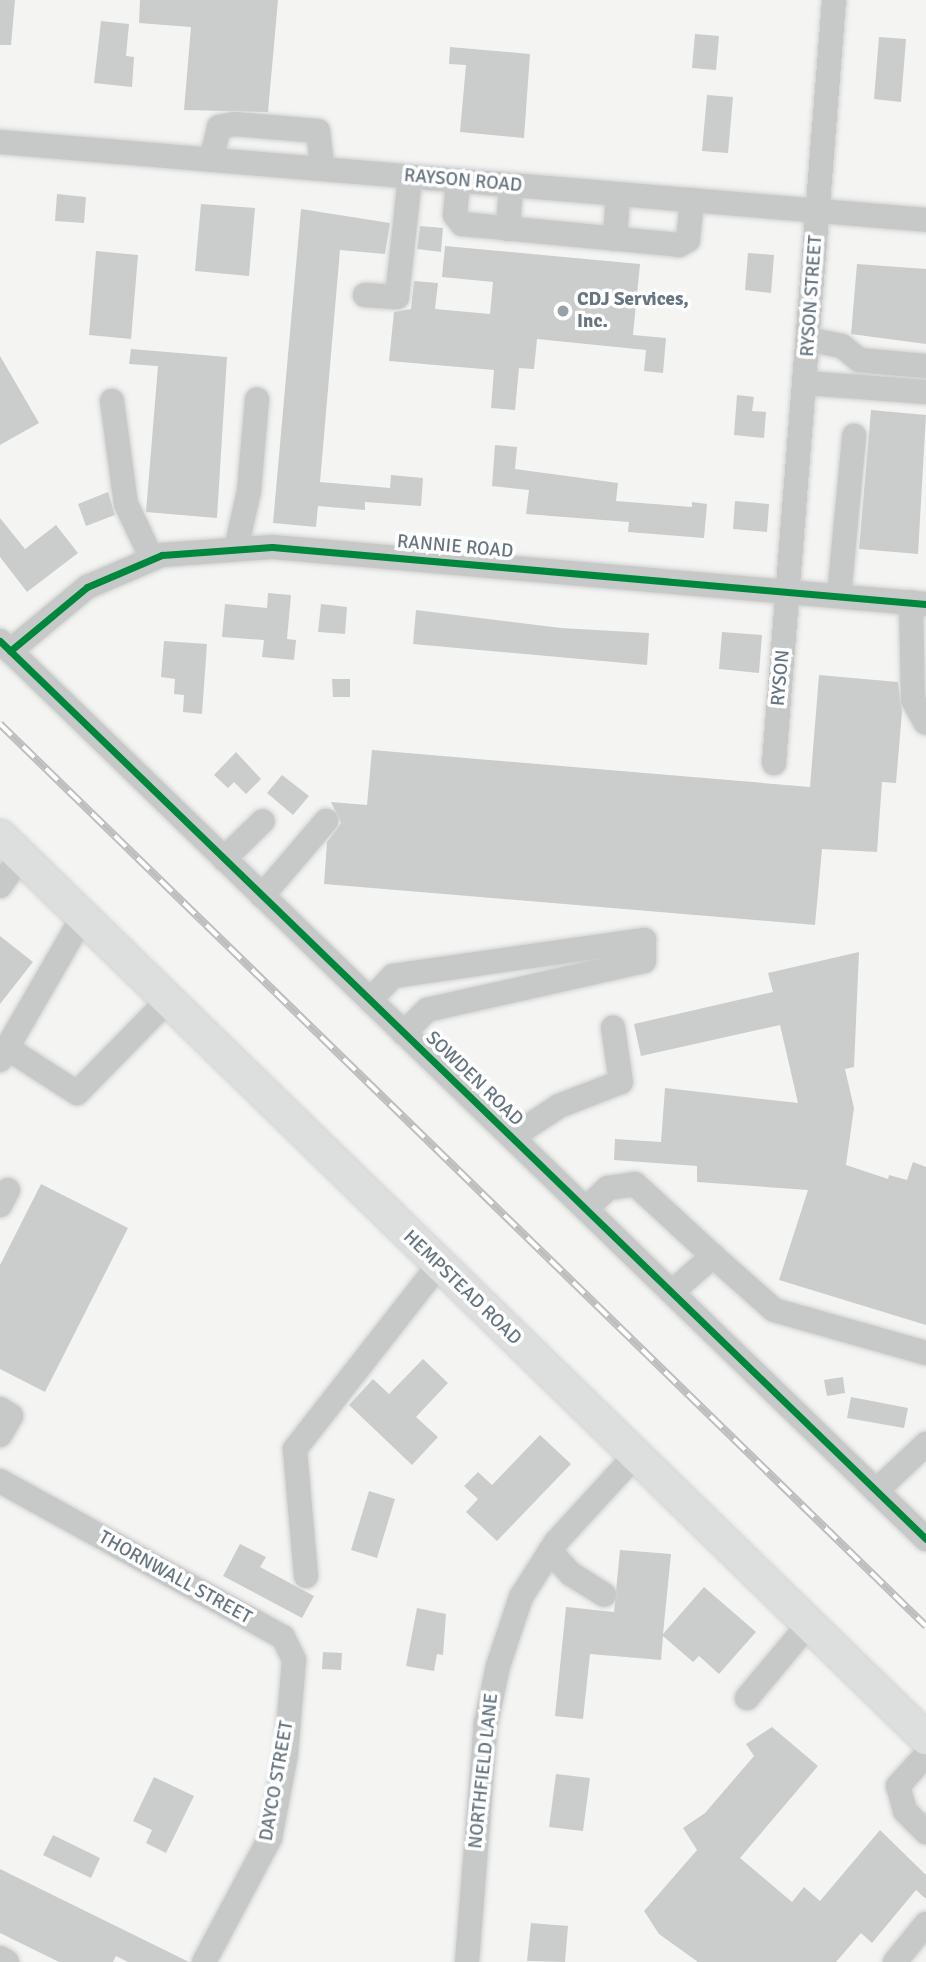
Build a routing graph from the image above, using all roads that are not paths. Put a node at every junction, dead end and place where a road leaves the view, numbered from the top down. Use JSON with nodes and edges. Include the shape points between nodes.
{"nodes":[{"id":1,"x":834,"y":0,"type":"edge"},
{"id":2,"x":277,"y":128,"type":"junction"},
{"id":3,"x":0,"y":142,"type":"edge"},
{"id":4,"x":211,"y":160,"type":"junction"},
{"id":5,"x":275,"y":165,"type":"junction"},
{"id":6,"x":323,"y":169,"type":"junction"},
{"id":7,"x":410,"y":177,"type":"junction"},
{"id":8,"x":458,"y":181,"type":"junction"},
{"id":9,"x":511,"y":185,"type":"junction"},
{"id":10,"x":618,"y":194,"type":"junction"},
{"id":11,"x":692,"y":200,"type":"junction"},
{"id":12,"x":818,"y":211,"type":"junction"},
{"id":13,"x":926,"y":220,"type":"edge"},
{"id":14,"x":508,"y":229,"type":"junction"},
{"id":15,"x":615,"y":239,"type":"junction"},
{"id":16,"x":365,"y":295,"type":"dead end"},
{"id":17,"x":808,"y":339,"type":"junction"},
{"id":18,"x":926,"y":366,"type":"edge"},
{"id":19,"x":806,"y":383,"type":"junction"},
{"id":20,"x":926,"y":392,"type":"edge"},
{"id":21,"x":257,"y":398,"type":"dead end"},
{"id":22,"x":112,"y":401,"type":"dead end"},
{"id":23,"x":854,"y":436,"type":"dead end"},
{"id":24,"x":236,"y":549,"type":"junction"},
{"id":25,"x":152,"y":559,"type":"junction"},
{"id":26,"x":789,"y":592,"type":"junction"},
{"id":27,"x":839,"y":596,"type":"junction"},
{"id":28,"x":918,"y":603,"type":"edge"},
{"id":29,"x":5,"y":646,"type":"edge"},
{"id":30,"x":926,"y":723,"type":"edge"},
{"id":31,"x":774,"y":763,"type":"dead end"},
{"id":32,"x":263,"y":821,"type":"dead end"},
{"id":33,"x":326,"y":821,"type":"dead end"},
{"id":34,"x":10,"y":846,"type":"edge"},
{"id":35,"x":224,"y":859,"type":"junction"},
{"id":36,"x":0,"y":886,"type":"edge"},
{"id":37,"x":262,"y":896,"type":"junction"},
{"id":38,"x":83,"y":916,"type":"junction"},
{"id":39,"x":168,"y":1000,"type":"junction"},
{"id":40,"x":370,"y":1000,"type":"junction"},
{"id":41,"x":613,"y":1028,"type":"dead end"},
{"id":42,"x":404,"y":1033,"type":"junction"},
{"id":43,"x":3,"y":1054,"type":"edge"},
{"id":44,"x":512,"y":1138,"type":"junction"},
{"id":45,"x":586,"y":1209,"type":"junction"},
{"id":46,"x":713,"y":1256,"type":"junction"},
{"id":47,"x":439,"y":1265,"type":"junction"},
{"id":48,"x":673,"y":1292,"type":"junction"},
{"id":49,"x":926,"y":1353,"type":"edge"},
{"id":50,"x":0,"y":1409,"type":"edge"},
{"id":51,"x":0,"y":1435,"type":"edge"},
{"id":52,"x":926,"y":1444,"type":"edge"},
{"id":53,"x":634,"y":1457,"type":"junction"},
{"id":54,"x":0,"y":1481,"type":"edge"},
{"id":55,"x":876,"y":1491,"type":"junction"},
{"id":56,"x":926,"y":1539,"type":"edge"},
{"id":57,"x":550,"y":1551,"type":"junction"},
{"id":58,"x":306,"y":1576,"type":"dead end"},
{"id":59,"x":604,"y":1595,"type":"dead end"},
{"id":60,"x":808,"y":1625,"type":"junction"},
{"id":61,"x":747,"y":1698,"type":"dead end"},
{"id":62,"x":289,"y":1712,"type":"joint"},
{"id":63,"x":926,"y":1738,"type":"edge"},
{"id":64,"x":926,"y":1755,"type":"edge"},
{"id":65,"x":926,"y":1832,"type":"edge"},
{"id":66,"x":926,"y":1924,"type":"edge"},
{"id":67,"x":0,"y":1958,"type":"edge"},
{"id":68,"x":7,"y":1962,"type":"edge"},
{"id":69,"x":204,"y":1962,"type":"edge"},
{"id":70,"x":467,"y":1962,"type":"edge"},
{"id":71,"x":895,"y":1962,"type":"edge"}],
"edges":[{"from":1,"to":12,"type":"street","name":"RYSON STREET"},
{"from":2,"to":4,"type":"street","via":[[219,127]]},
{"from":2,"to":5,"type":"street"},
{"from":2,"to":6,"type":"street","via":[[318,131]]},
{"from":3,"to":4,"type":"street","name":"RAYSON ROAD"},
{"from":4,"to":5,"type":"street","name":"RAYSON ROAD"},
{"from":5,"to":6,"type":"street","name":"RAYSON ROAD"},
{"from":6,"to":7,"type":"street","name":"RAYSON ROAD"},
{"from":7,"to":8,"type":"street","name":"RAYSON ROAD"},
{"from":7,"to":16,"type":"street","via":[[397,297]]},
{"from":8,"to":9,"type":"street","name":"RAYSON ROAD"},
{"from":8,"to":14,"type":"street","via":[[455,215],[461,224]]},
{"from":9,"to":10,"type":"street","name":"RAYSON ROAD"},
{"from":9,"to":14,"type":"street"},
{"from":10,"to":11,"type":"street","name":"RAYSON ROAD"},
{"from":10,"to":15,"type":"street"},
{"from":11,"to":12,"type":"street","name":"RAYSON ROAD"},
{"from":11,"to":15,"type":"street","via":[[688,240],[679,245]]},
{"from":12,"to":13,"type":"street","name":"RAYSON ROAD"},
{"from":12,"to":17,"type":"street","name":"RYSON STREET"},
{"from":14,"to":15,"type":"street"},
{"from":17,"to":18,"type":"street","via":[[842,346],[859,360]]},
{"from":17,"to":19,"type":"street","name":"RYSON STREET"},
{"from":19,"to":20,"type":"street"},
{"from":19,"to":26,"type":"street","name":"RYSON STREET"},
{"from":21,"to":24,"type":"street","via":[[249,491]]},
{"from":22,"to":25,"type":"street","via":[[127,504]]},
{"from":23,"to":27,"type":"street"},
{"from":24,"to":25,"type":"street","name":"RANNIE ROAD"},
{"from":24,"to":26,"type":"street","name":"RANNIE ROAD","via":[[272,547]]},
{"from":25,"to":29,"type":"street","name":"RANNIE ROAD","via":[[87,587]]},
{"from":26,"to":27,"type":"street","name":"RANNIE ROAD"},
{"from":26,"to":31,"type":"street","name":"RYSON"},
{"from":27,"to":28,"type":"street","name":"RANNIE ROAD"},
{"from":28,"to":30,"type":"street","via":[[913,700]]},
{"from":29,"to":35,"type":"street","name":"SOWDEN ROAD"},
{"from":32,"to":35,"type":"street"},
{"from":33,"to":37,"type":"street"},
{"from":34,"to":36,"type":"street"},
{"from":34,"to":38,"type":"main road","name":"HEMPSTEAD ROAD"},
{"from":35,"to":37,"type":"street","name":"SOWDEN ROAD"},
{"from":37,"to":40,"type":"street","name":"SOWDEN ROAD"},
{"from":38,"to":39,"type":"main road","name":"HEMPSTEAD ROAD"},
{"from":38,"to":43,"type":"street"},
{"from":39,"to":43,"type":"street","via":[[77,1093]]},
{"from":39,"to":47,"type":"main road","name":"HEMPSTEAD ROAD"},
{"from":40,"to":42,"type":"street","name":"SOWDEN ROAD"},
{"from":40,"to":42,"type":"street","via":[[393,976],[644,940],[644,961],[427,1010]]},
{"from":41,"to":44,"type":"street","via":[[621,1082],[559,1106]]},
{"from":42,"to":44,"type":"street","name":"SOWDEN ROAD"},
{"from":44,"to":45,"type":"street","name":"SOWDEN ROAD"},
{"from":45,"to":46,"type":"street","via":[[608,1188],[635,1184]]},
{"from":45,"to":48,"type":"street","name":"SOWDEN ROAD"},
{"from":46,"to":48,"type":"street"},
{"from":46,"to":49,"type":"street","via":[[774,1310]]},
{"from":47,"to":53,"type":"main road","name":"HEMPSTEAD ROAD"},
{"from":47,"to":58,"type":"street","via":[[296,1449]]},
{"from":48,"to":55,"type":"street","name":"SOWDEN ROAD"},
{"from":50,"to":51,"type":"street","via":[[11,1416]]},
{"from":52,"to":55,"type":"street"},
{"from":53,"to":57,"type":"street","name":"NORTHFIELD LANE"},
{"from":53,"to":60,"type":"main road","name":"HEMPSTEAD ROAD"},
{"from":54,"to":62,"type":"street","name":"THORNWALL STREET","via":[[283,1637],[294,1660]]},
{"from":55,"to":56,"type":"street","name":"SOWDEN ROAD"},
{"from":57,"to":59,"type":"street","via":[[571,1574]]},
{"from":57,"to":70,"type":"street","name":"NORTHFIELD LANE","via":[[521,1597],[498,1665],[486,1723]]},
{"from":60,"to":61,"type":"street"},
{"from":60,"to":63,"type":"main road","name":"HEMPSTEAD ROAD"},
{"from":62,"to":69,"type":"street","name":"DAYCO STREET","via":[[270,1838]]},
{"from":64,"to":65,"type":"street","via":[[898,1786],[905,1811]]},
{"from":66,"to":71,"type":"street"},
{"from":67,"to":68,"type":"street"}]}
